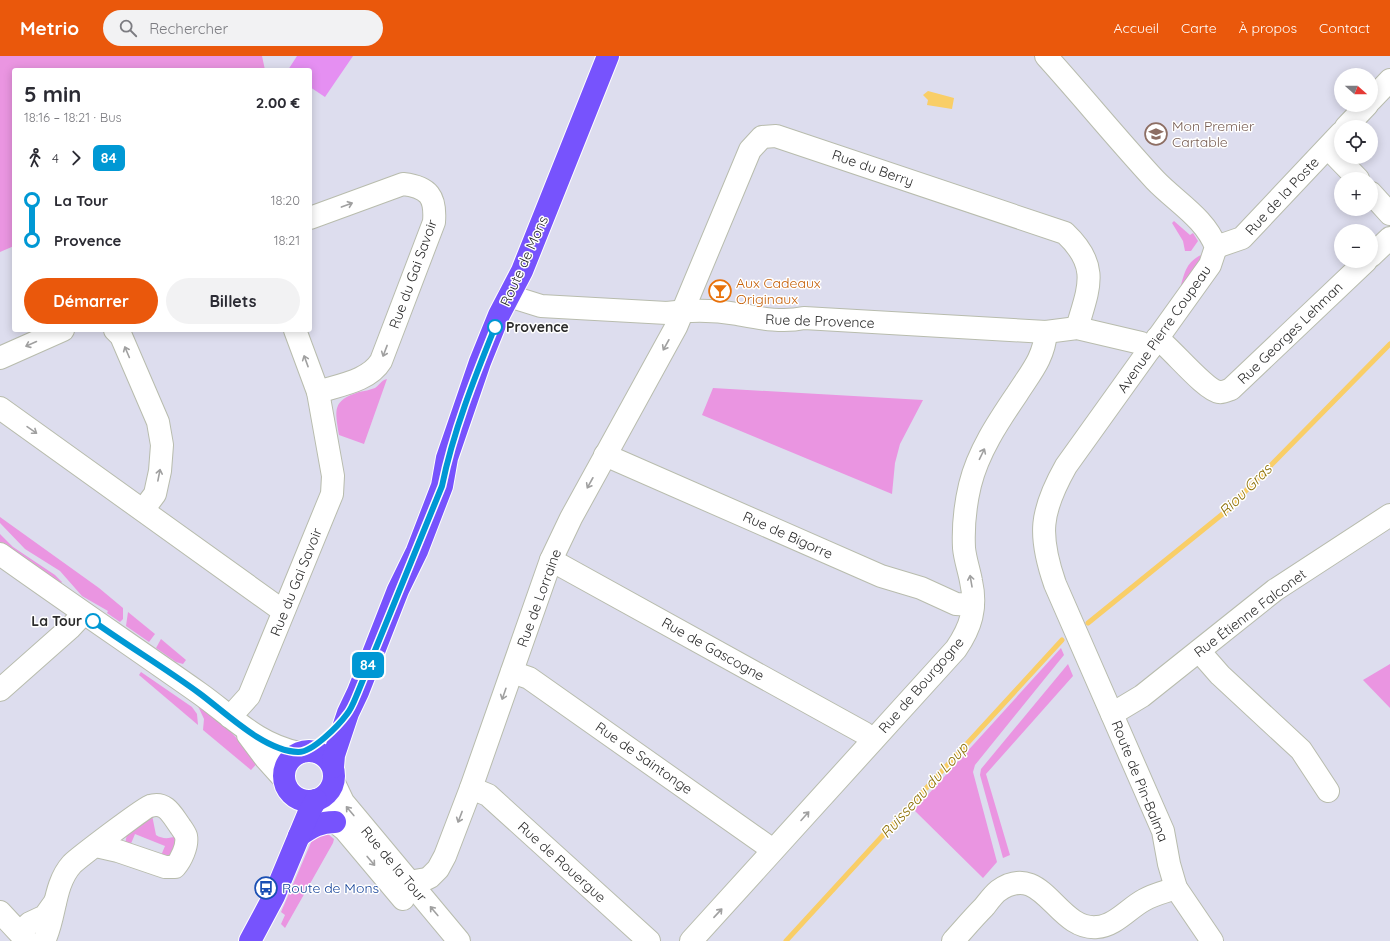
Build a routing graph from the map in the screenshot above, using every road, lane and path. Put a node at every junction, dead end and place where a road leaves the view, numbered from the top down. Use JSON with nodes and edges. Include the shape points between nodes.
{"nodes":[{"id":1,"x":608,"y":56,"type":"edge"},
{"id":2,"x":1046,"y":56,"type":"edge"},
{"id":3,"x":1390,"y":80,"type":"edge"},
{"id":4,"x":1378,"y":93,"type":"edge"},
{"id":5,"x":1360,"y":112,"type":"edge"},
{"id":6,"x":1353,"y":120,"type":"edge"},
{"id":7,"x":1334,"y":140,"type":"edge"},
{"id":8,"x":1378,"y":201,"type":"edge"},
{"id":9,"x":1390,"y":214,"type":"edge"},
{"id":10,"x":312,"y":217,"type":"edge"},
{"id":11,"x":1390,"y":238,"type":"edge"},
{"id":12,"x":1216,"y":247,"type":"junction"},
{"id":13,"x":1378,"y":249,"type":"edge"},
{"id":14,"x":1359,"y":268,"type":"edge"},
{"id":15,"x":509,"y":296,"type":"junction"},
{"id":16,"x":684,"y":311,"type":"junction"},
{"id":17,"x":1077,"y":328,"type":"junction"},
{"id":18,"x":58,"y":332,"type":"edge"},
{"id":19,"x":117,"y":332,"type":"edge"},
{"id":20,"x":296,"y":332,"type":"edge"},
{"id":21,"x":1046,"y":332,"type":"junction"},
{"id":22,"x":1107,"y":336,"type":"junction"},
{"id":23,"x":1154,"y":343,"type":"junction"},
{"id":24,"x":0,"y":358,"type":"edge"},
{"id":25,"x":1138,"y":367,"type":"junction"},
{"id":26,"x":318,"y":392,"type":"junction"},
{"id":27,"x":0,"y":408,"type":"edge"},
{"id":28,"x":605,"y":455,"type":"junction"},
{"id":29,"x":144,"y":510,"type":"junction"},
{"id":30,"x":1390,"y":515,"type":"edge"},
{"id":31,"x":0,"y":554,"type":"edge"},
{"id":32,"x":552,"y":560,"type":"junction"},
{"id":33,"x":973,"y":605,"type":"junction"},
{"id":34,"x":283,"y":611,"type":"junction"},
{"id":35,"x":83,"y":614,"type":"junction"},
{"id":36,"x":1079,"y":640,"type":"joint"},
{"id":37,"x":1199,"y":651,"type":"junction"},
{"id":38,"x":512,"y":672,"type":"junction"},
{"id":39,"x":3,"y":682,"type":"edge"},
{"id":40,"x":348,"y":713,"type":"junction"},
{"id":41,"x":1112,"y":714,"type":"junction"},
{"id":42,"x":237,"y":723,"type":"junction"},
{"id":43,"x":873,"y":740,"type":"junction"},
{"id":44,"x":303,"y":752,"type":"junction"},
{"id":45,"x":333,"y":775,"type":"junction"},
{"id":46,"x":288,"y":786,"type":"junction"},
{"id":47,"x":471,"y":788,"type":"junction"},
{"id":48,"x":1328,"y":791,"type":"dead end"},
{"id":49,"x":318,"y":800,"type":"junction"},
{"id":50,"x":335,"y":822,"type":"junction"},
{"id":51,"x":297,"y":840,"type":"junction"},
{"id":52,"x":96,"y":846,"type":"dead end"},
{"id":53,"x":773,"y":850,"type":"junction"},
{"id":54,"x":409,"y":882,"type":"junction"},
{"id":55,"x":1176,"y":888,"type":"junction"},
{"id":56,"x":55,"y":902,"type":"junction"},
{"id":57,"x":0,"y":912,"type":"edge"},
{"id":58,"x":24,"y":936,"type":"edge"},
{"id":59,"x":44,"y":941,"type":"edge"},
{"id":60,"x":250,"y":941,"type":"edge"},
{"id":61,"x":439,"y":941,"type":"edge"},
{"id":62,"x":459,"y":941,"type":"edge"},
{"id":63,"x":649,"y":941,"type":"edge"},
{"id":64,"x":691,"y":941,"type":"edge"},
{"id":65,"x":953,"y":941,"type":"edge"},
{"id":66,"x":1212,"y":941,"type":"edge"}],
"edges":[{"from":1,"to":15,"type":"main road","name":"Route de Mons","via":[[522,271]]},
{"from":2,"to":12,"type":"street","via":[[1155,179],[1201,222]]},
{"from":3,"to":4,"type":"street"},
{"from":5,"to":6,"type":"street"},
{"from":7,"to":12,"type":"street","name":"Rue de la Poste","via":[[1242,238]]},
{"from":8,"to":9,"type":"street"},
{"from":10,"to":26,"type":"street","name":"Rue du Gai Savoir","one_way":true,"via":[[403,184],[418,186],[429,195],[435,206],[434,222],[381,361],[375,370],[367,375]]},
{"from":11,"to":13,"type":"street"},
{"from":12,"to":23,"type":"street","name":"Avenue Pierre Coupeau","via":[[1210,265]]},
{"from":14,"to":23,"type":"street","name":"Rue Georges Lehman","via":[[1231,390],[1220,392],[1209,388],[1172,351]]},
{"from":15,"to":16,"type":"street","name":"Rue de Provence","via":[[541,306],[667,313]]},
{"from":15,"to":40,"type":"main road","name":"Route de Mons","via":[[480,362],[447,458],[442,486],[417,551],[398,590]]},
{"from":16,"to":17,"type":"street","name":"Rue du Berry","via":[[750,150],[762,137],[776,136],[1064,233],[1083,252],[1089,269],[1087,297]]},
{"from":16,"to":21,"type":"street","name":"Rue de Provence","via":[[736,314],[752,318],[804,318]]},
{"from":16,"to":28,"type":"street","name":"Rue de Lorraine","one_way":true},
{"from":17,"to":21,"type":"street","name":"Rue de Provence"},
{"from":17,"to":22,"type":"street","name":"Rue de Provence"},
{"from":18,"to":24,"type":"street","one_way":true},
{"from":29,"to":19,"type":"street","one_way":true,"via":[[155,494],[162,445],[158,422]]},
{"from":26,"to":20,"type":"street","name":"Rue du Gai Savoir","one_way":true},
{"from":33,"to":21,"type":"street","name":"Rue de Bourgogne","one_way":true,"via":[[972,583],[964,550],[966,507],[971,483],[980,457],[997,425],[1044,349]]},
{"from":22,"to":23,"type":"street","name":"Rue de Provence"},
{"from":22,"to":25,"type":"street"},
{"from":23,"to":25,"type":"street","name":"Avenue Pierre Coupeau"},
{"from":25,"to":36,"type":"street","name":"Avenue Pierre Coupeau","via":[[1066,466],[1046,509],[1043,537],[1046,558]]},
{"from":26,"to":34,"type":"street","name":"Rue du Gai Savoir","via":[[333,476],[332,494]]},
{"from":27,"to":29,"type":"street","one_way":true},
{"from":28,"to":32,"type":"street","name":"Rue de Lorraine","one_way":true},
{"from":28,"to":33,"type":"street","name":"Rue de Bigorre","via":[[881,576],[920,588],[956,604]]},
{"from":29,"to":34,"type":"street"},
{"from":30,"to":37,"type":"street","name":"Rue Étienne Falconet","via":[[1275,590]]},
{"from":31,"to":35,"type":"street"},
{"from":32,"to":38,"type":"street","name":"Rue de Lorraine"},
{"from":32,"to":43,"type":"street","name":"Rue de Gascogne"},
{"from":33,"to":43,"type":"street","name":"Rue de Bourgogne","via":[[971,623],[956,650]]},
{"from":34,"to":42,"type":"street","name":"Rue du Gai Savoir"},
{"from":35,"to":39,"type":"street","via":[[70,628]]},
{"from":35,"to":42,"type":"street","via":[[200,694]]},
{"from":36,"to":41,"type":"street","name":"Route de Pin-Balma"},
{"from":37,"to":41,"type":"street","name":"Rue Étienne Falconet","via":[[1142,696]]},
{"from":37,"to":48,"type":"street","via":[[1220,675],[1301,750]]},
{"from":38,"to":47,"type":"street","name":"Rue de Lorraine","one_way":true},
{"from":38,"to":53,"type":"street","name":"Rue de Saintonge","via":[[529,678]]},
{"from":40,"to":44,"type":"main road","name":"Route de Mons","via":[[335,728]]},
{"from":40,"to":45,"type":"main road","name":"Route de Mons","via":[[334,755]]},
{"from":41,"to":55,"type":"street","name":"Route de Pin-Balma","via":[[1163,831]]},
{"from":42,"to":44,"type":"street","via":[[276,746]]},
{"from":42,"to":46,"type":"street"},
{"from":53,"to":43,"type":"street","name":"Rue de Bourgogne","one_way":true},
{"from":44,"to":45,"type":"main road","via":[[323,754]]},
{"from":44,"to":46,"type":"main road","via":[[287,764],[284,771]]},
{"from":45,"to":49,"type":"main road","via":[[325,796]]},
{"from":54,"to":45,"type":"street","name":"Rue de la Tour","one_way":true,"via":[[343,802]]},
{"from":46,"to":49,"type":"main road","via":[[303,800]]},
{"from":46,"to":51,"type":"main road","via":[[296,810]]},
{"from":47,"to":54,"type":"street","name":"Rue de Lorraine","one_way":true,"via":[[438,869],[426,879]]},
{"from":47,"to":63,"type":"street","name":"Rue de Rouergue","via":[[488,795]]},
{"from":49,"to":50,"type":"street","name":"Rue de la Tour"},
{"from":49,"to":51,"type":"main road"},
{"from":50,"to":51,"type":"main road","via":[[318,824]]},
{"from":50,"to":61,"type":"street","name":"Rue de la Tour","one_way":true,"via":[[345,830]]},
{"from":51,"to":60,"type":"main road","via":[[274,896]]},
{"from":52,"to":56,"type":"street","via":[[72,864],[64,876]]},
{"from":64,"to":53,"type":"street","name":"Rue de Bourgogne","one_way":true},
{"from":62,"to":54,"type":"street","name":"Rue de la Tour","one_way":true},
{"from":55,"to":65,"type":"street","via":[[1153,895],[1108,925],[1085,927],[1074,922],[1038,887],[1017,884],[998,891]]},
{"from":55,"to":66,"type":"street","name":"Route de Pin-Balma"},
{"from":56,"to":58,"type":"street","via":[[45,916],[30,923]]},
{"from":56,"to":59,"type":"street","via":[[52,922]]},
{"from":57,"to":58,"type":"street"}]}
